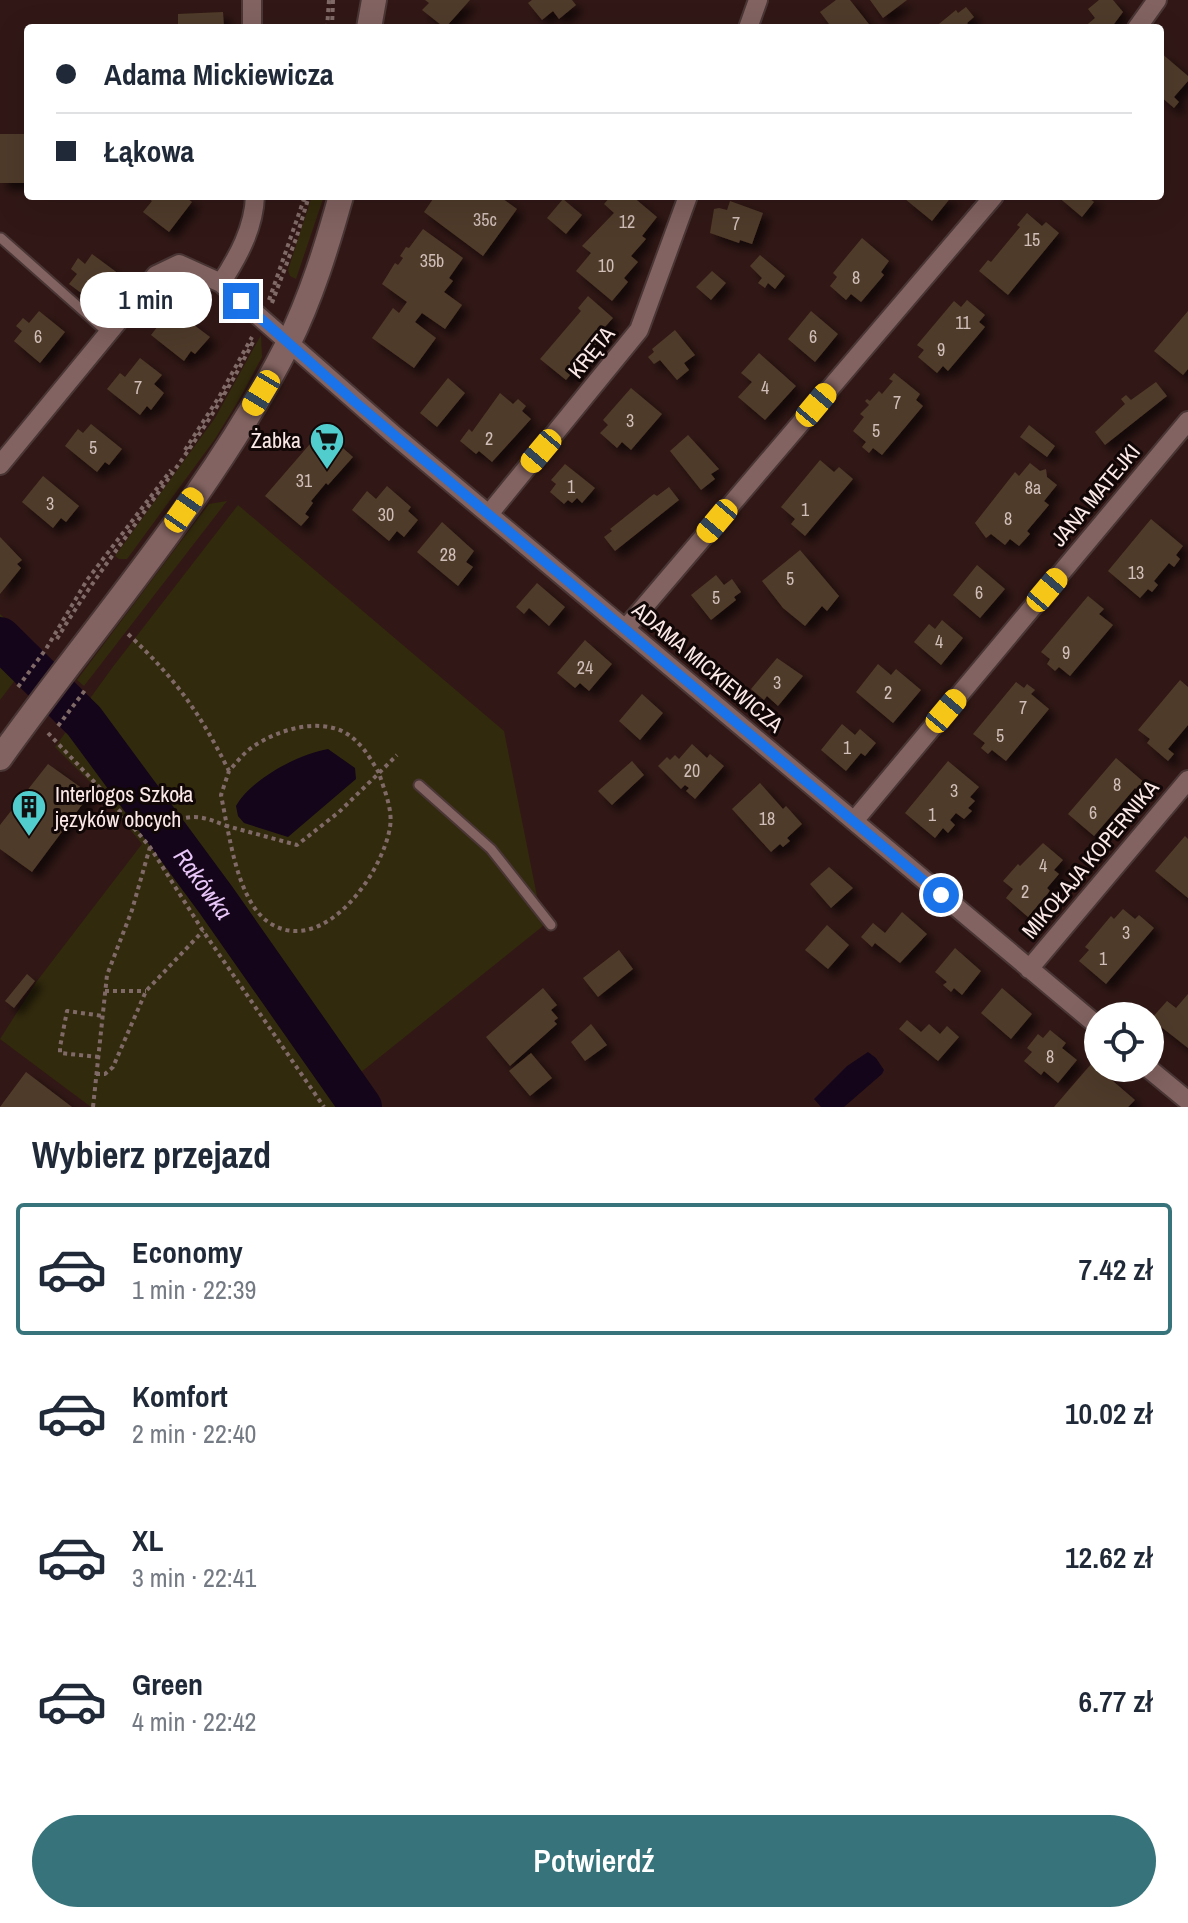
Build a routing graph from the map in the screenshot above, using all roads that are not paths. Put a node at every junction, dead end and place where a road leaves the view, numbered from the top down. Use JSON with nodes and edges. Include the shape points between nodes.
{"nodes":[{"id":1,"x":252,"y":0,"type":"edge"},
{"id":2,"x":758,"y":0,"type":"edge"},
{"id":3,"x":1157,"y":0,"type":"edge"},
{"id":4,"x":252,"y":24,"type":"edge"},
{"id":5,"x":749,"y":24,"type":"edge"},
{"id":6,"x":1140,"y":24,"type":"edge"},
{"id":7,"x":255,"y":200,"type":"edge"},
{"id":8,"x":340,"y":200,"type":"edge"},
{"id":9,"x":687,"y":200,"type":"edge"},
{"id":10,"x":991,"y":200,"type":"edge"},
{"id":11,"x":1,"y":238,"type":"edge"},
{"id":12,"x":221,"y":283,"type":"junction"},
{"id":13,"x":108,"y":333,"type":"junction"},
{"id":14,"x":288,"y":343,"type":"junction"},
{"id":15,"x":1188,"y":421,"type":"edge"},
{"id":16,"x":0,"y":465,"type":"edge"},
{"id":17,"x":489,"y":514,"type":"junction"},
{"id":18,"x":626,"y":628,"type":"junction"},
{"id":19,"x":0,"y":758,"type":"edge"},
{"id":20,"x":1188,"y":780,"type":"edge"},
{"id":21,"x":419,"y":785,"type":"dead end"},
{"id":22,"x":854,"y":821,"type":"junction"},
{"id":23,"x":551,"y":925,"type":"dead end"},
{"id":24,"x":1029,"y":969,"type":"junction"},
{"id":25,"x":1084,"y":1014,"type":"edge"},
{"id":26,"x":1164,"y":1081,"type":"edge"},
{"id":27,"x":1188,"y":1101,"type":"edge"}],
"edges":[{"from":1,"to":4,"type":"street"},
{"from":2,"to":5,"type":"street"},
{"from":3,"to":6,"type":"street"},
{"from":7,"to":12,"type":"street","via":[[240,254]]},
{"from":8,"to":14,"type":"street"},
{"from":9,"to":17,"type":"street","name":"KRĘTA","via":[[639,330]]},
{"from":10,"to":18,"type":"street"},
{"from":11,"to":13,"type":"lane"},
{"from":12,"to":13,"type":"street","name":"ADAMA MICKIEWICZA","via":[[179,264],[156,275]]},
{"from":12,"to":14,"type":"street","name":"ADAMA MICKIEWICZA"},
{"from":13,"to":16,"type":"street","name":"ADAMA MICKIEWICZA"},
{"from":14,"to":17,"type":"street","name":"ADAMA MICKIEWICZA"},
{"from":14,"to":19,"type":"street","via":[[232,440],[54,657],[38,705]]},
{"from":15,"to":22,"type":"street","name":"JANA MATEJKI"},
{"from":17,"to":18,"type":"street","name":"ADAMA MICKIEWICZA"},
{"from":18,"to":22,"type":"street","name":"ADAMA MICKIEWICZA"},
{"from":20,"to":24,"type":"street","name":"MIKOŁAJA KOPERNIKA"},
{"from":21,"to":23,"type":"lane","via":[[491,849]]},
{"from":22,"to":24,"type":"street","name":"ADAMA MICKIEWICZA"},
{"from":24,"to":25,"type":"street","name":"ADAMA MICKIEWICZA"},
{"from":26,"to":27,"type":"street"}]}
